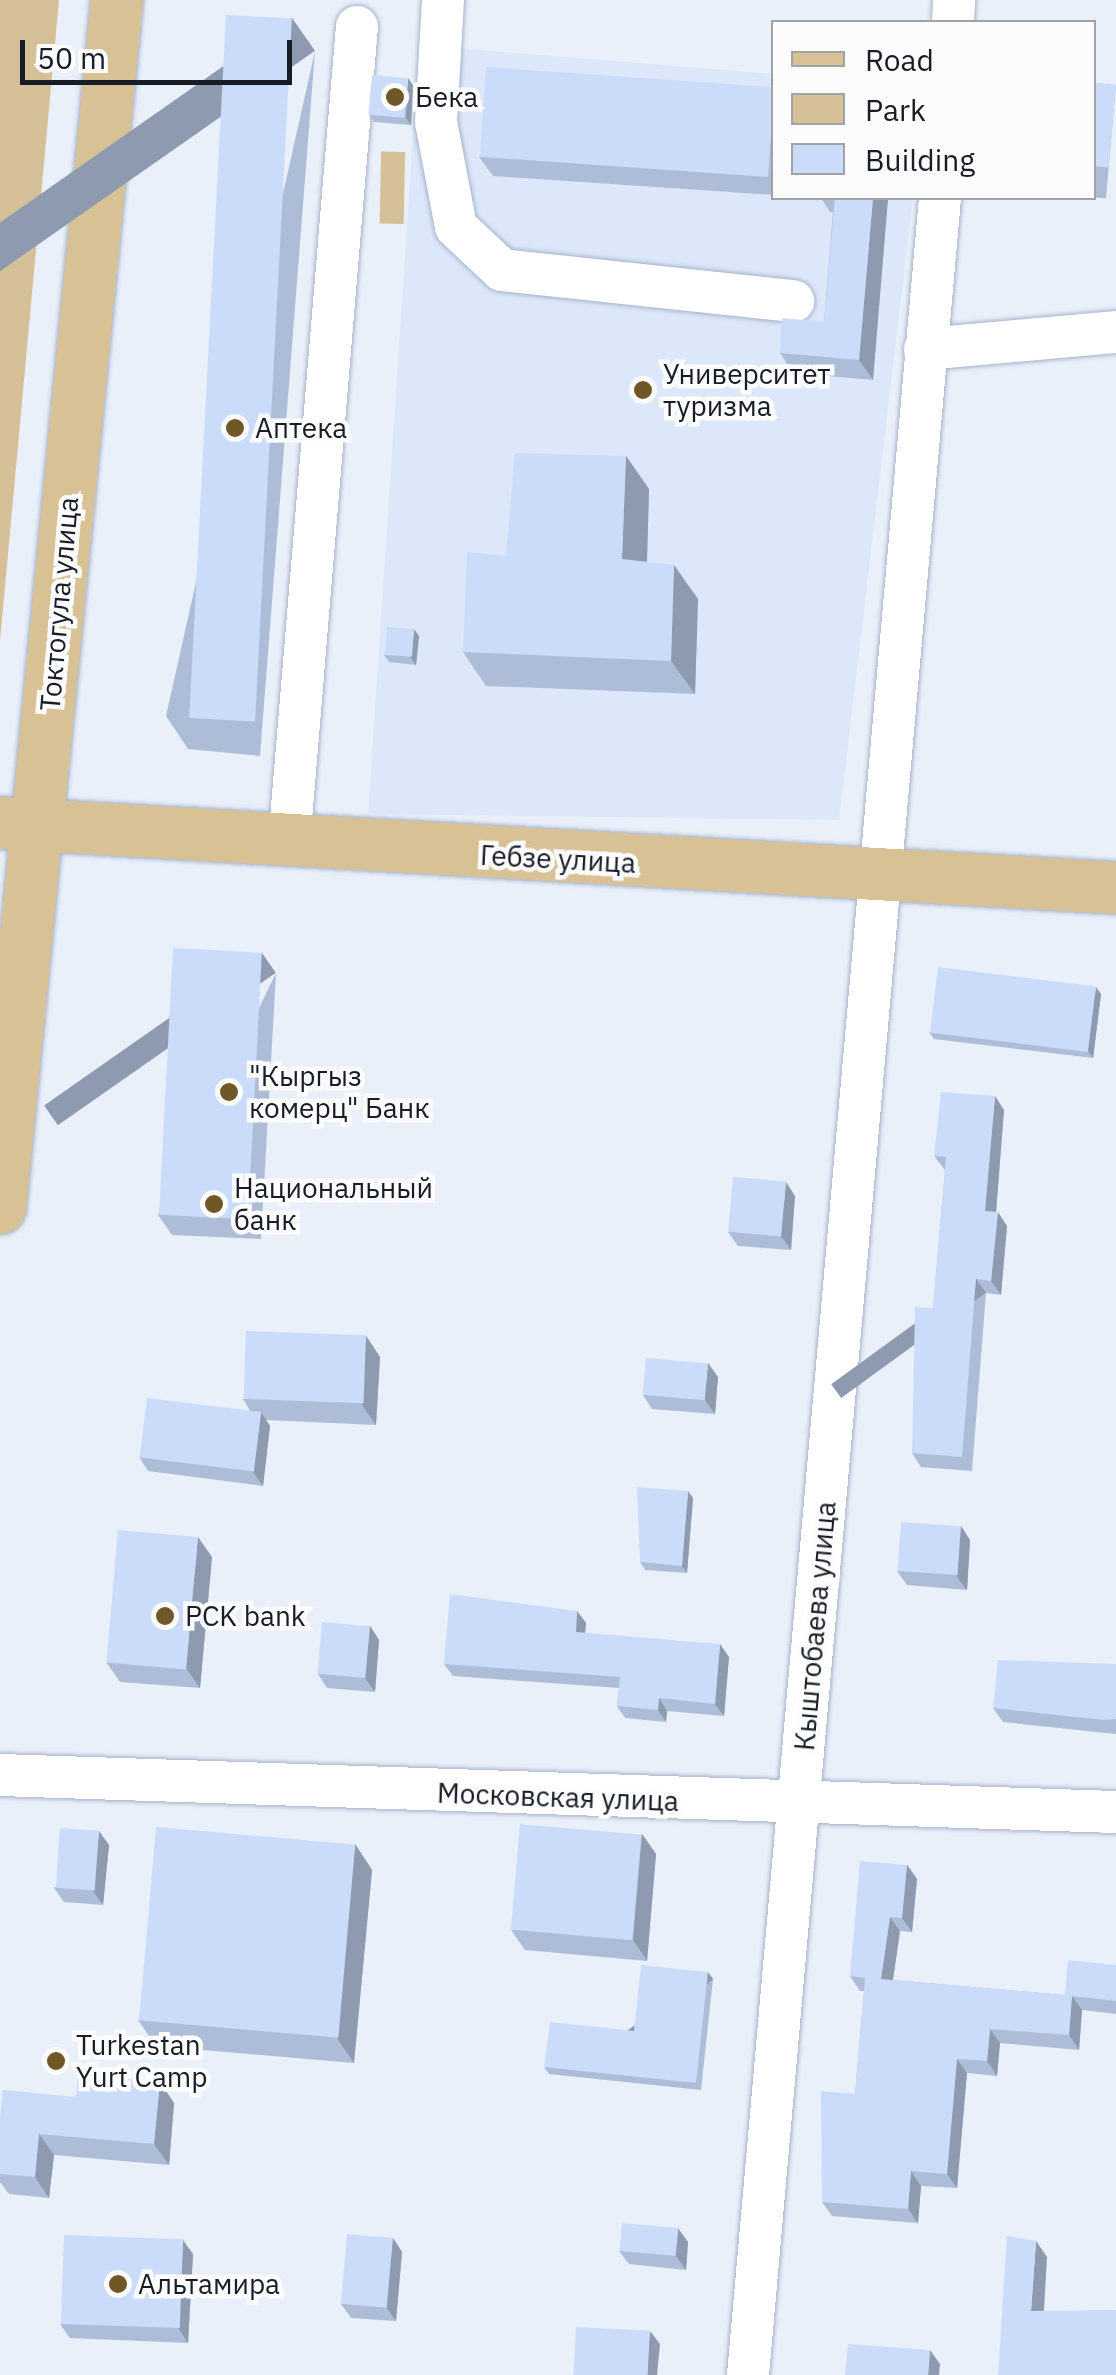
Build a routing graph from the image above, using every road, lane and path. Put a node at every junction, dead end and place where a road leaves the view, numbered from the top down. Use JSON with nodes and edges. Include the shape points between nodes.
{"nodes":[{"id":1,"x":117,"y":0,"type":"edge"},
{"id":2,"x":444,"y":0,"type":"edge"},
{"id":3,"x":357,"y":27,"type":"dead end"},
{"id":4,"x":940,"y":200,"type":"edge"},
{"id":5,"x":793,"y":301,"type":"dead end"},
{"id":6,"x":1116,"y":332,"type":"edge"},
{"id":7,"x":926,"y":349,"type":"junction"},
{"id":8,"x":19,"y":824,"type":"edge"},
{"id":9,"x":288,"y":843,"type":"junction"},
{"id":10,"x":877,"y":877,"type":"junction"},
{"id":11,"x":1116,"y":888,"type":"edge"},
{"id":12,"x":0,"y":1208,"type":"edge"},
{"id":13,"x":0,"y":1775,"type":"edge"},
{"id":14,"x":800,"y":1806,"type":"junction"},
{"id":15,"x":1116,"y":1812,"type":"edge"},
{"id":16,"x":748,"y":2375,"type":"edge"}],
"edges":[{"from":1,"to":8,"type":"main road","name":"Токтогула улица"},
{"from":2,"to":5,"type":"street","via":[[436,122],[456,227],[502,270]]},
{"from":3,"to":9,"type":"street"},
{"from":4,"to":7,"type":"street","name":"Кыштобаева улица"},
{"from":6,"to":7,"type":"street"},
{"from":7,"to":10,"type":"street","name":"Кыштобаева улица"},
{"from":8,"to":9,"type":"main road","name":"Гебзе улица"},
{"from":8,"to":12,"type":"main road","name":"Токтогула улица"},
{"from":9,"to":10,"type":"main road","name":"Гебзе улица"},
{"from":10,"to":11,"type":"main road","name":"Гебзе улица"},
{"from":10,"to":14,"type":"street","name":"Кыштобаева улица"},
{"from":13,"to":14,"type":"street","name":"Московская улица"},
{"from":14,"to":15,"type":"street","name":"Московская улица"},
{"from":14,"to":16,"type":"street","name":"Кыштобаева улица"}]}
